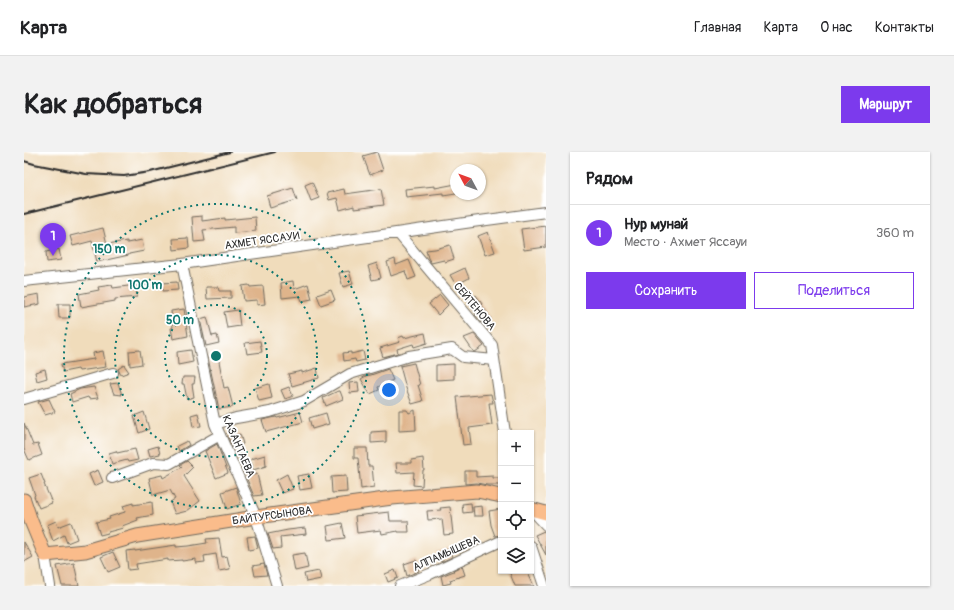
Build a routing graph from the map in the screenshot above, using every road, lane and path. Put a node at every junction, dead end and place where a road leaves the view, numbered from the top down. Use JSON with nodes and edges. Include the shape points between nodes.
{"nodes":[{"id":1,"x":546,"y":212,"type":"edge"},
{"id":2,"x":398,"y":233,"type":"junction"},
{"id":3,"x":182,"y":264,"type":"junction"},
{"id":4,"x":24,"y":280,"type":"edge"},
{"id":5,"x":494,"y":360,"type":"junction"},
{"id":6,"x":113,"y":373,"type":"dead end"},
{"id":7,"x":24,"y":399,"type":"edge"},
{"id":8,"x":215,"y":424,"type":"junction"},
{"id":9,"x":505,"y":430,"type":"edge"},
{"id":10,"x":220,"y":435,"type":"junction"},
{"id":11,"x":112,"y":478,"type":"dead end"},
{"id":12,"x":498,"y":495,"type":"edge"},
{"id":13,"x":24,"y":502,"type":"edge"},
{"id":14,"x":534,"y":510,"type":"edge"},
{"id":15,"x":534,"y":512,"type":"edge"},
{"id":16,"x":546,"y":513,"type":"edge"},
{"id":17,"x":256,"y":517,"type":"junction"},
{"id":18,"x":546,"y":524,"type":"edge"},
{"id":19,"x":498,"y":542,"type":"edge"},
{"id":20,"x":45,"y":555,"type":"junction"},
{"id":21,"x":534,"y":555,"type":"edge"},
{"id":22,"x":50,"y":586,"type":"edge"},
{"id":23,"x":277,"y":586,"type":"edge"},
{"id":24,"x":400,"y":586,"type":"edge"},
{"id":25,"x":544,"y":586,"type":"edge"}],
"edges":[{"from":1,"to":2,"type":"street","name":"АХМЕТ ЯССАУИ"},
{"from":2,"to":3,"type":"street","name":"АХМЕТ ЯССАУИ"},
{"from":2,"to":5,"type":"street","name":"СЕЙТЕНОВА","via":[[492,345]]},
{"from":3,"to":4,"type":"street","name":"АХМЕТ ЯССАУИ"},
{"from":3,"to":8,"type":"street","name":"КАЗАНТАЕВА"},
{"from":5,"to":8,"type":"street","via":[[462,357],[452,349],[409,356],[350,374],[304,401],[270,412]]},
{"from":5,"to":9,"type":"street","name":"СЕЙТЕНОВА"},
{"from":6,"to":7,"type":"street"},
{"from":8,"to":10,"type":"street","name":"КАЗАНТАЕВА"},
{"from":10,"to":11,"type":"street","via":[[169,464],[153,463]]},
{"from":10,"to":17,"type":"street","name":"КАЗАНТАЕВА"},
{"from":12,"to":17,"type":"main road","name":"БАЙТУРСЫНОВА","via":[[477,490],[392,498]]},
{"from":13,"to":20,"type":"main road"},
{"from":14,"to":16,"type":"main road"},
{"from":15,"to":18,"type":"street"},
{"from":17,"to":20,"type":"main road","name":"БАЙТУРСЫНОВА","via":[[137,536],[85,551]]},
{"from":17,"to":23,"type":"street","name":"КАЗАНТАЕВА"},
{"from":19,"to":24,"type":"street","name":"АЛПАМЫШЕВА"},
{"from":20,"to":22,"type":"street"},
{"from":21,"to":25,"type":"street"}]}
